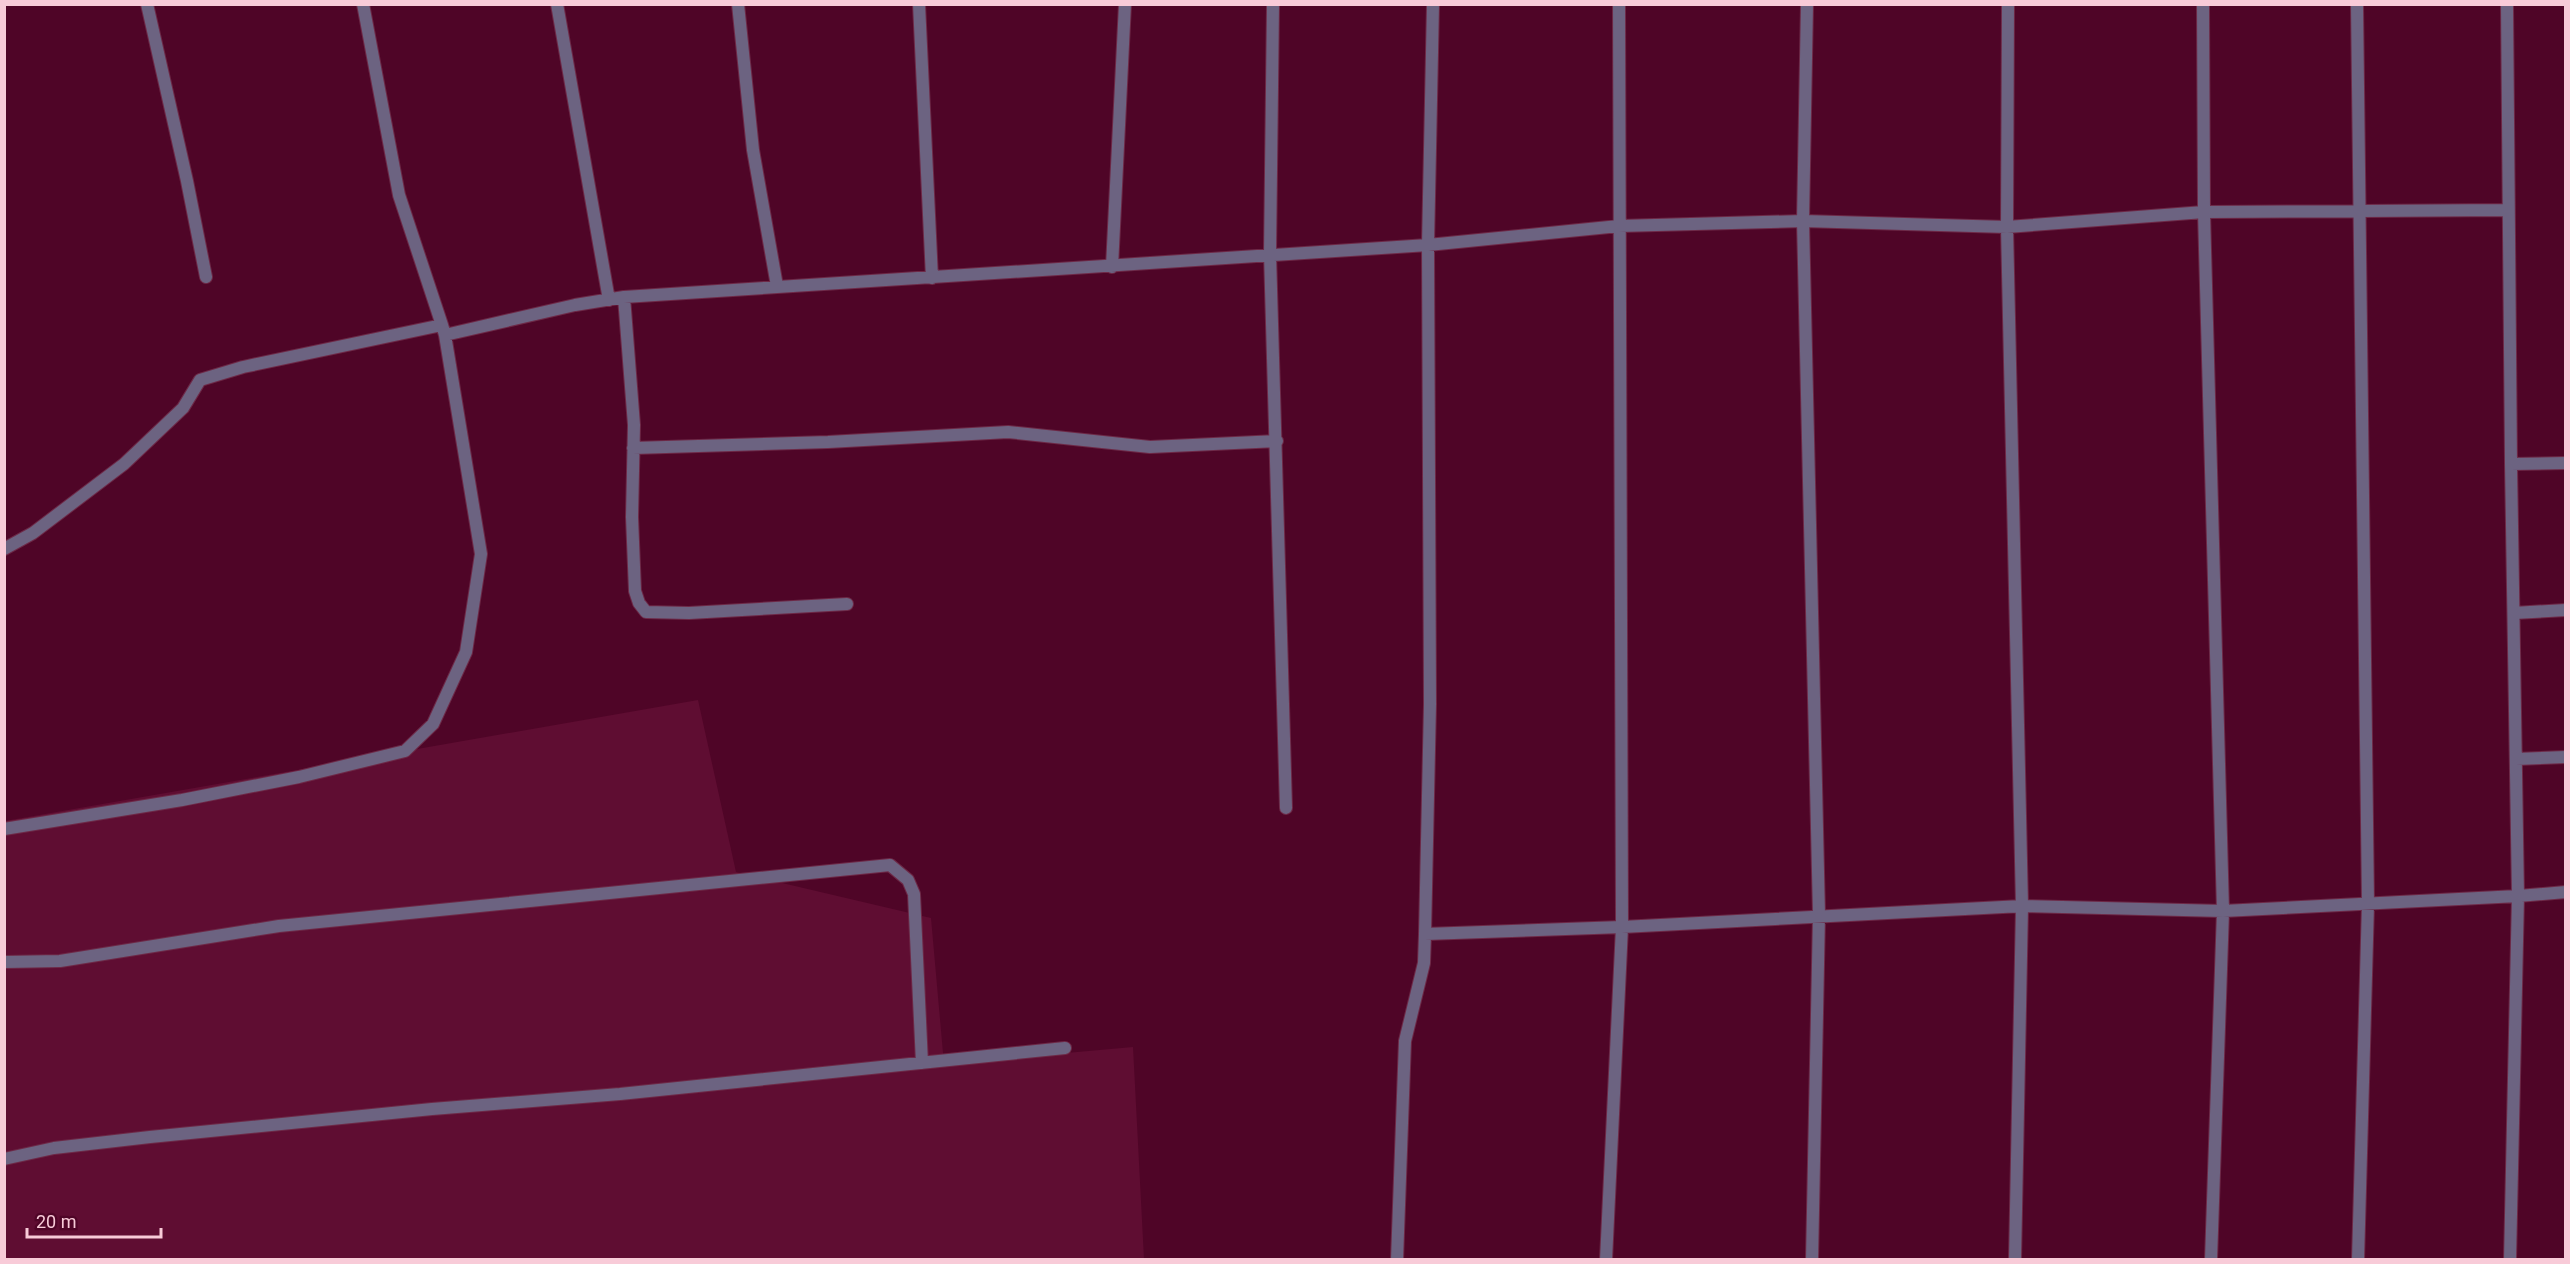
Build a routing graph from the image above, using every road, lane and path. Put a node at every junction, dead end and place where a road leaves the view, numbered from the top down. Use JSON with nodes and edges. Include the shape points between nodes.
{"nodes":[{"id":1,"x":147,"y":4,"type":"edge"},
{"id":2,"x":363,"y":4,"type":"edge"},
{"id":3,"x":557,"y":4,"type":"edge"},
{"id":4,"x":738,"y":4,"type":"edge"},
{"id":5,"x":919,"y":4,"type":"edge"},
{"id":6,"x":1125,"y":4,"type":"edge"},
{"id":7,"x":1273,"y":4,"type":"edge"},
{"id":8,"x":1433,"y":4,"type":"edge"},
{"id":9,"x":1619,"y":4,"type":"edge"},
{"id":10,"x":1807,"y":4,"type":"edge"},
{"id":11,"x":2008,"y":4,"type":"edge"},
{"id":12,"x":2203,"y":4,"type":"edge"},
{"id":13,"x":2356,"y":4,"type":"edge"},
{"id":14,"x":2507,"y":4,"type":"edge"},
{"id":15,"x":2507,"y":210,"type":"junction"},
{"id":16,"x":2204,"y":212,"type":"junction"},
{"id":17,"x":2359,"y":212,"type":"junction"},
{"id":18,"x":1803,"y":221,"type":"junction"},
{"id":19,"x":1619,"y":226,"type":"junction"},
{"id":20,"x":2007,"y":227,"type":"junction"},
{"id":21,"x":1428,"y":245,"type":"junction"},
{"id":22,"x":1270,"y":254,"type":"junction"},
{"id":23,"x":1112,"y":267,"type":"junction"},
{"id":24,"x":206,"y":277,"type":"dead end"},
{"id":25,"x":932,"y":278,"type":"junction"},
{"id":26,"x":777,"y":286,"type":"junction"},
{"id":27,"x":624,"y":297,"type":"junction"},
{"id":28,"x":609,"y":300,"type":"junction"},
{"id":29,"x":443,"y":330,"type":"junction"},
{"id":30,"x":1277,"y":441,"type":"junction"},
{"id":31,"x":633,"y":448,"type":"junction"},
{"id":32,"x":2565,"y":463,"type":"edge"},
{"id":33,"x":2511,"y":464,"type":"junction"},
{"id":34,"x":4,"y":549,"type":"edge"},
{"id":35,"x":847,"y":604,"type":"dead end"},
{"id":36,"x":2565,"y":610,"type":"edge"},
{"id":37,"x":2514,"y":613,"type":"junction"},
{"id":38,"x":2565,"y":757,"type":"edge"},
{"id":39,"x":2516,"y":759,"type":"junction"},
{"id":40,"x":1286,"y":808,"type":"dead end"},
{"id":41,"x":4,"y":828,"type":"edge"},
{"id":42,"x":2565,"y":892,"type":"edge"},
{"id":43,"x":2518,"y":896,"type":"junction"},
{"id":44,"x":2368,"y":904,"type":"junction"},
{"id":45,"x":2022,"y":906,"type":"junction"},
{"id":46,"x":2223,"y":911,"type":"junction"},
{"id":47,"x":1819,"y":915,"type":"junction"},
{"id":48,"x":1622,"y":927,"type":"junction"},
{"id":49,"x":1425,"y":934,"type":"junction"},
{"id":50,"x":4,"y":962,"type":"edge"},
{"id":51,"x":1065,"y":1048,"type":"dead end"},
{"id":52,"x":922,"y":1063,"type":"junction"},
{"id":53,"x":4,"y":1159,"type":"edge"},
{"id":54,"x":1397,"y":1260,"type":"edge"},
{"id":55,"x":1606,"y":1260,"type":"edge"},
{"id":56,"x":1812,"y":1260,"type":"edge"},
{"id":57,"x":2015,"y":1260,"type":"edge"},
{"id":58,"x":2211,"y":1260,"type":"edge"},
{"id":59,"x":2358,"y":1260,"type":"edge"},
{"id":60,"x":2510,"y":1260,"type":"edge"}],
"edges":[{"from":1,"to":24,"type":"street"},
{"from":2,"to":29,"type":"street","via":[[399,195]]},
{"from":3,"to":28,"type":"street"},
{"from":4,"to":26,"type":"street","via":[[753,150]]},
{"from":5,"to":25,"type":"street"},
{"from":6,"to":23,"type":"street"},
{"from":7,"to":22,"type":"street"},
{"from":8,"to":21,"type":"street"},
{"from":9,"to":19,"type":"street"},
{"from":10,"to":18,"type":"street"},
{"from":11,"to":20,"type":"street"},
{"from":12,"to":16,"type":"street"},
{"from":13,"to":17,"type":"street"},
{"from":14,"to":15,"type":"street"},
{"from":15,"to":17,"type":"street"},
{"from":15,"to":33,"type":"street"},
{"from":16,"to":17,"type":"street"},
{"from":16,"to":20,"type":"street"},
{"from":16,"to":46,"type":"street"},
{"from":17,"to":44,"type":"street"},
{"from":18,"to":19,"type":"street"},
{"from":18,"to":20,"type":"street"},
{"from":18,"to":47,"type":"street"},
{"from":19,"to":21,"type":"street"},
{"from":19,"to":48,"type":"street"},
{"from":20,"to":45,"type":"street"},
{"from":21,"to":22,"type":"street"},
{"from":21,"to":49,"type":"street","via":[[1430,705]]},
{"from":22,"to":23,"type":"street"},
{"from":22,"to":30,"type":"street"},
{"from":23,"to":25,"type":"street"},
{"from":25,"to":26,"type":"street"},
{"from":26,"to":27,"type":"street"},
{"from":27,"to":28,"type":"street"},
{"from":27,"to":31,"type":"street"},
{"from":28,"to":29,"type":"street"},
{"from":29,"to":34,"type":"street","via":[[243,366],[200,380],[183,408],[124,464],[33,533]]},
{"from":29,"to":41,"type":"street","via":[[482,554],[466,652],[433,724],[405,751],[298,777]]},
{"from":30,"to":31,"type":"street","via":[[1150,447],[1008,432]]},
{"from":30,"to":40,"type":"street"},
{"from":31,"to":35,"type":"street","via":[[635,591],[646,612]]},
{"from":32,"to":33,"type":"street"},
{"from":33,"to":37,"type":"street"},
{"from":36,"to":37,"type":"street"},
{"from":37,"to":39,"type":"street"},
{"from":38,"to":39,"type":"street"},
{"from":39,"to":43,"type":"street"},
{"from":42,"to":43,"type":"street"},
{"from":43,"to":44,"type":"street"},
{"from":43,"to":60,"type":"street"},
{"from":44,"to":46,"type":"street"},
{"from":44,"to":59,"type":"street"},
{"from":45,"to":46,"type":"street"},
{"from":45,"to":47,"type":"street"},
{"from":45,"to":57,"type":"street"},
{"from":46,"to":58,"type":"street"},
{"from":47,"to":48,"type":"street"},
{"from":47,"to":56,"type":"street"},
{"from":48,"to":49,"type":"street"},
{"from":48,"to":55,"type":"street"},
{"from":49,"to":54,"type":"street","via":[[1424,963],[1405,1041]]},
{"from":50,"to":52,"type":"street","via":[[60,961],[279,926],[890,865],[908,880],[914,894]]},
{"from":51,"to":52,"type":"street"},
{"from":52,"to":53,"type":"street","via":[[161,1136],[54,1148]]}]}
